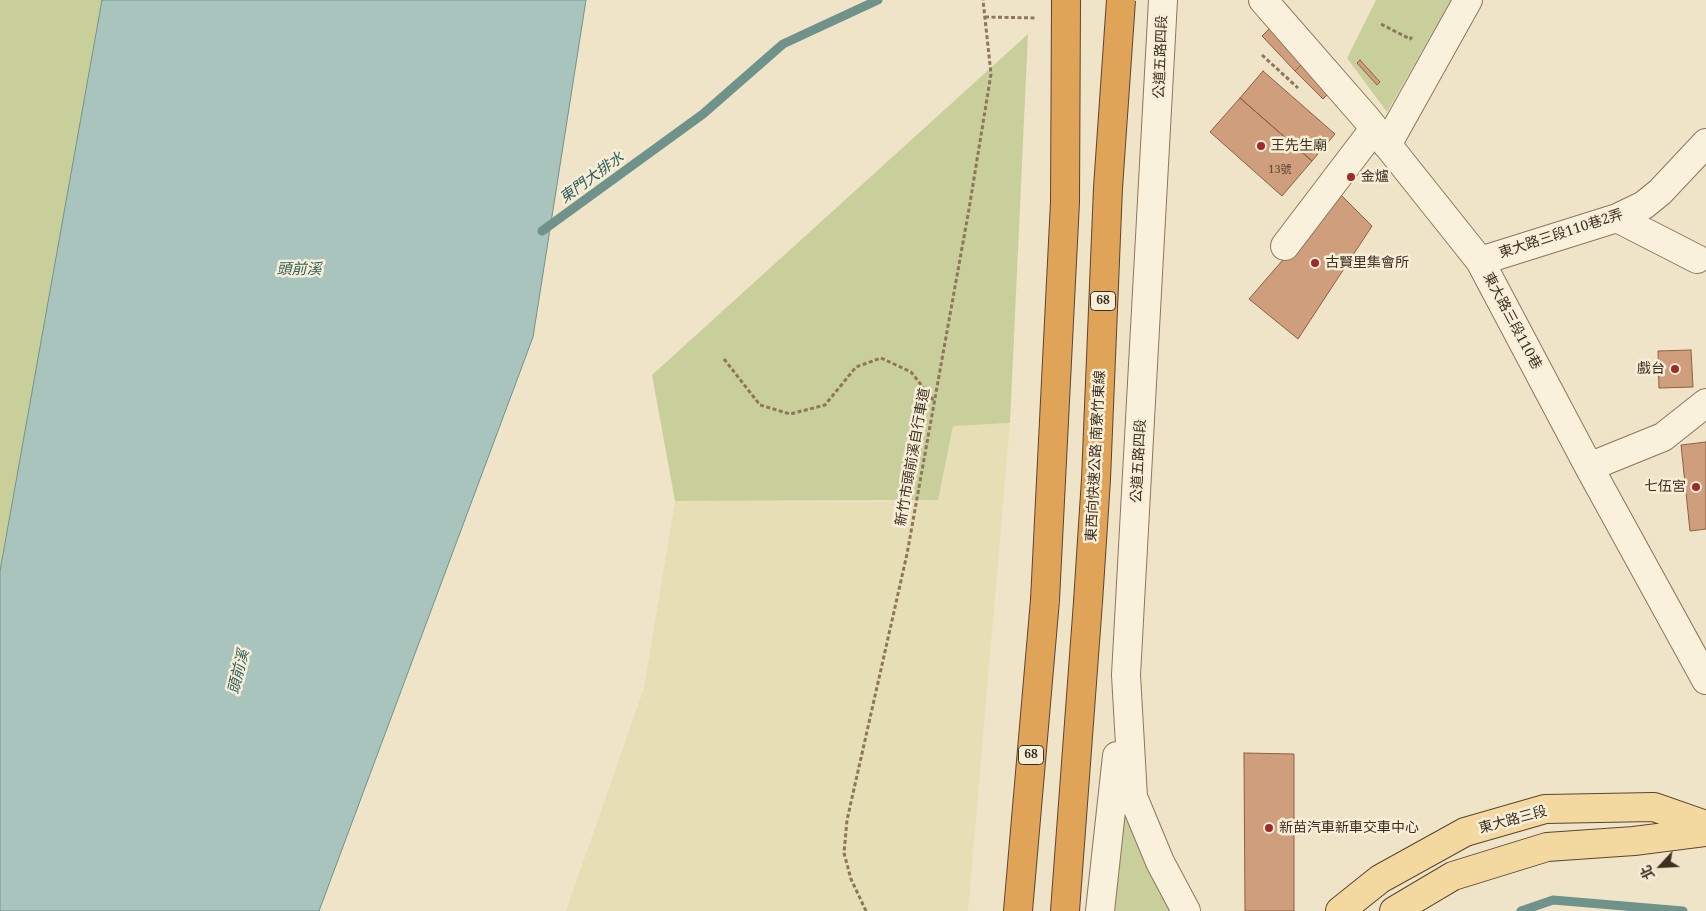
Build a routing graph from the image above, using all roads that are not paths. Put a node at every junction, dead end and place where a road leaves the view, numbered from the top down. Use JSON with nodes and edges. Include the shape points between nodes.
{"nodes":[{"id":1,"x":1066,"y":0,"type":"edge"},
{"id":2,"x":1121,"y":0,"type":"edge"},
{"id":3,"x":1163,"y":0,"type":"edge"},
{"id":4,"x":1263,"y":0,"type":"edge"},
{"id":5,"x":1468,"y":0,"type":"edge"},
{"id":6,"x":1381,"y":137,"type":"junction"},
{"id":7,"x":1706,"y":143,"type":"edge"},
{"id":8,"x":1617,"y":218,"type":"junction"},
{"id":9,"x":1285,"y":246,"type":"dead end"},
{"id":10,"x":1696,"y":259,"type":"dead end"},
{"id":11,"x":1480,"y":261,"type":"junction"},
{"id":12,"x":1706,"y":403,"type":"edge"},
{"id":13,"x":1589,"y":467,"type":"junction"},
{"id":14,"x":1126,"y":675,"type":"junction"},
{"id":15,"x":1706,"y":680,"type":"edge"},
{"id":16,"x":1706,"y":826,"type":"edge"},
{"id":17,"x":1706,"y":832,"type":"edge"},
{"id":18,"x":1018,"y":911,"type":"edge"},
{"id":19,"x":1065,"y":911,"type":"edge"},
{"id":20,"x":1100,"y":911,"type":"edge"},
{"id":21,"x":1186,"y":911,"type":"edge"},
{"id":22,"x":1340,"y":911,"type":"edge"},
{"id":23,"x":1394,"y":911,"type":"edge"}],
"edges":[{"from":1,"to":18,"type":"highway","number":"68","bridge":true,"via":[[1065,202],[1045,600]]},
{"from":2,"to":19,"type":"highway","name":"東西向快速公路 南寮竹東線","number":"68","bridge":true,"via":[[1108,188],[1096,479]]},
{"from":3,"to":14,"type":"street","name":"公道五路四段"},
{"from":4,"to":6,"type":"street","name":"東大路三段110巷"},
{"from":5,"to":6,"type":"street"},
{"from":6,"to":9,"type":"street"},
{"from":6,"to":11,"type":"street","name":"東大路三段110巷"},
{"from":7,"to":8,"type":"street","name":"東大路三段110巷2弄","via":[[1660,192],[1644,205]]},
{"from":8,"to":10,"type":"street"},
{"from":8,"to":11,"type":"street","name":"東大路三段110巷2弄"},
{"from":11,"to":13,"type":"street","name":"東大路三段110巷"},
{"from":12,"to":13,"type":"street","via":[[1663,437]]},
{"from":13,"to":15,"type":"street","name":"東大路三段110巷"},
{"from":14,"to":20,"type":"street"},
{"from":14,"to":21,"type":"street","name":"公道五路四段","via":[[1133,797],[1160,862]]},
{"from":16,"to":22,"type":"main road","name":"東大路三段","via":[[1654,807],[1545,809],[1465,832],[1380,879]]},
{"from":17,"to":23,"type":"main road","via":[[1547,847],[1453,876]]}]}
